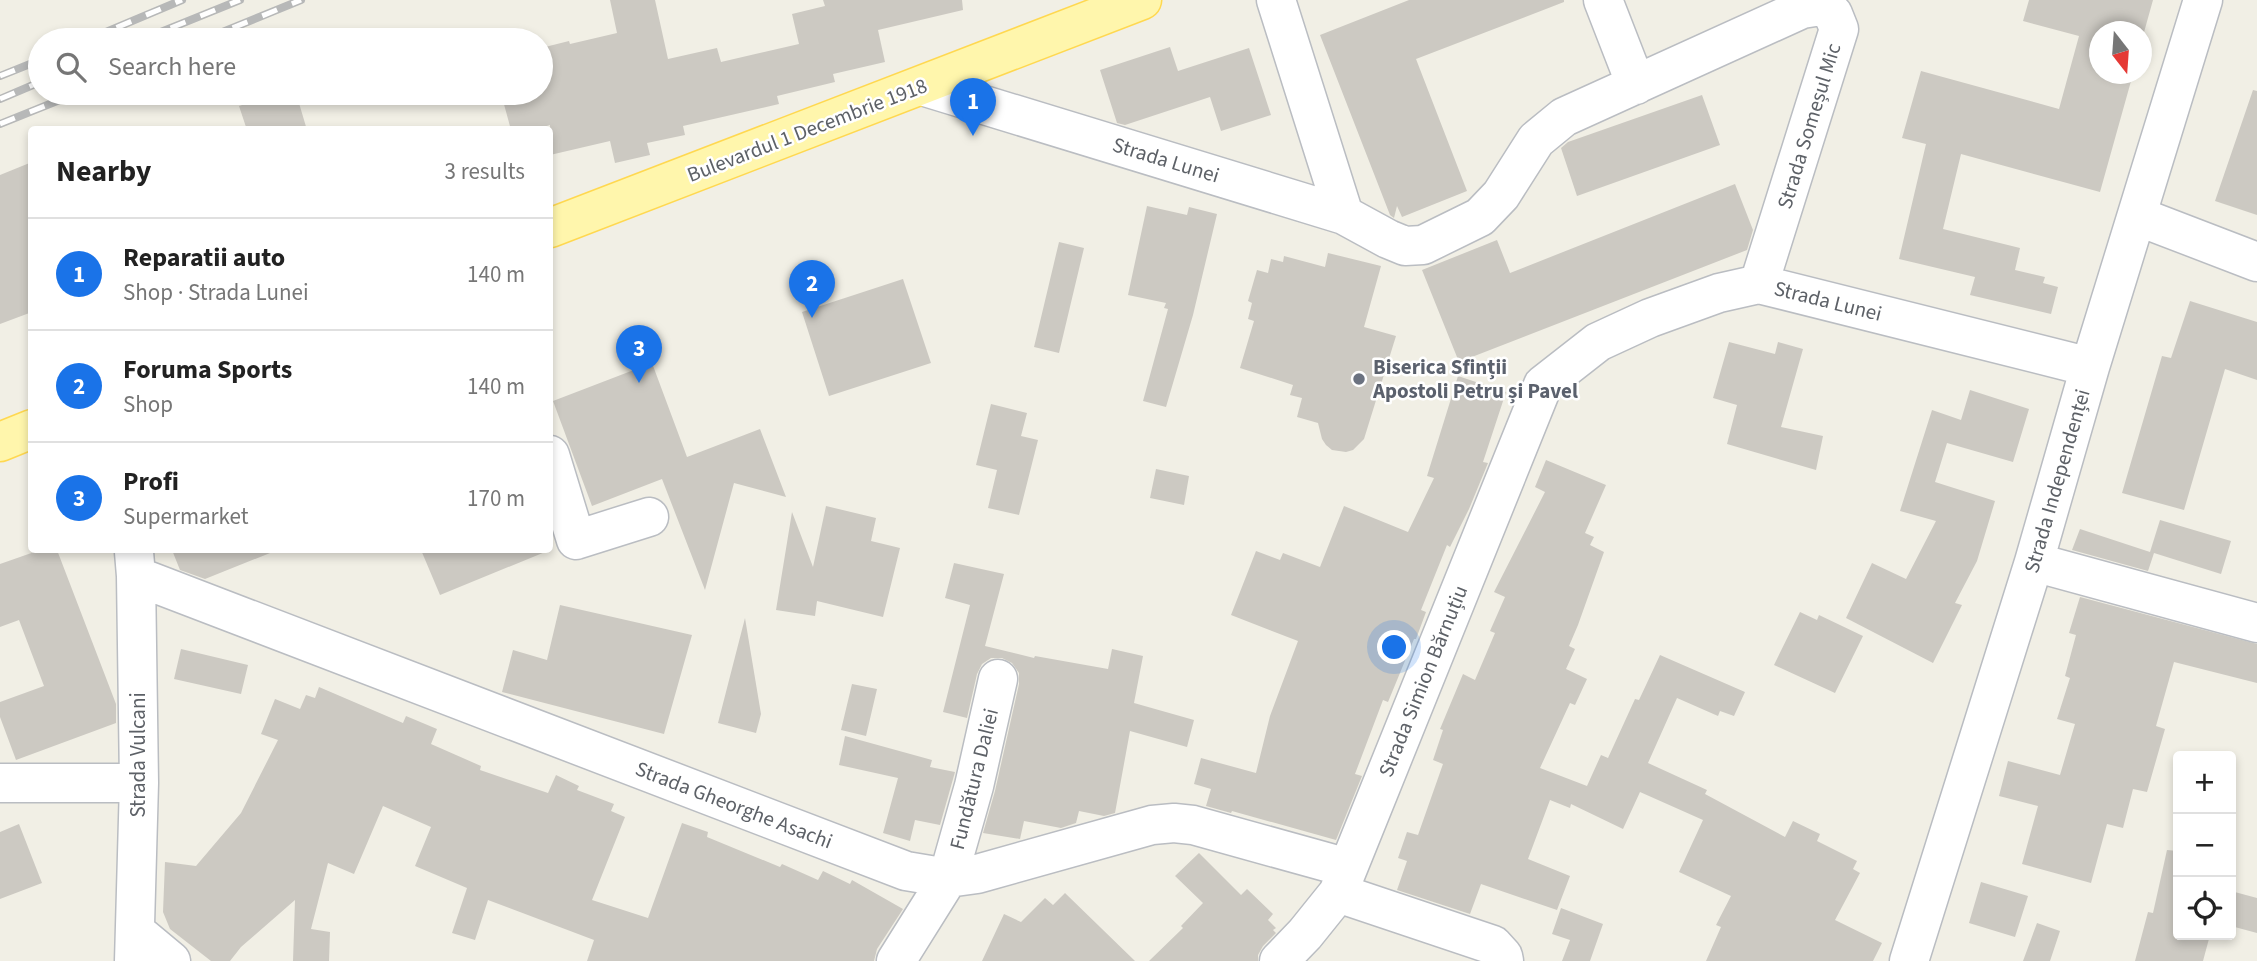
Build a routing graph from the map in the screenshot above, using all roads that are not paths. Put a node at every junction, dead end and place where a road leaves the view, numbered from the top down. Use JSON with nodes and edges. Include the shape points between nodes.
{"nodes":[{"id":1,"x":1142,"y":0,"type":"edge"},
{"id":2,"x":1276,"y":0,"type":"edge"},
{"id":3,"x":1603,"y":0,"type":"edge"},
{"id":4,"x":2203,"y":0,"type":"edge"},
{"id":5,"x":1636,"y":85,"type":"junction"},
{"id":6,"x":922,"y":86,"type":"junction"},
{"id":7,"x":1344,"y":215,"type":"junction"},
{"id":8,"x":2137,"y":216,"type":"junction"},
{"id":9,"x":553,"y":227,"type":"edge"},
{"id":10,"x":1405,"y":246,"type":"joint"},
{"id":11,"x":2257,"y":262,"type":"edge"},
{"id":12,"x":1759,"y":284,"type":"junction"},
{"id":13,"x":2090,"y":367,"type":"junction"},
{"id":14,"x":1543,"y":385,"type":"joint"},
{"id":15,"x":28,"y":431,"type":"edge"},
{"id":16,"x":0,"y":442,"type":"edge"},
{"id":17,"x":553,"y":465,"type":"edge"},
{"id":18,"x":649,"y":517,"type":"dead end"},
{"id":19,"x":2034,"y":562,"type":"junction"},
{"id":20,"x":135,"y":563,"type":"edge"},
{"id":21,"x":2257,"y":622,"type":"edge"},
{"id":22,"x":998,"y":679,"type":"dead end"},
{"id":23,"x":0,"y":783,"type":"edge"},
{"id":24,"x":139,"y":783,"type":"junction"},
{"id":25,"x":948,"y":878,"type":"junction"},
{"id":26,"x":1343,"y":881,"type":"junction"},
{"id":27,"x":134,"y":946,"type":"edge"},
{"id":28,"x":171,"y":961,"type":"edge"},
{"id":29,"x":895,"y":961,"type":"edge"},
{"id":30,"x":1279,"y":961,"type":"edge"},
{"id":31,"x":1504,"y":961,"type":"edge"},
{"id":32,"x":1909,"y":961,"type":"edge"}],
"edges":[{"from":1,"to":6,"type":"main road","name":"Bulevardul 1 Decembrie 1918"},
{"from":2,"to":7,"type":"street"},
{"from":3,"to":5,"type":"street"},
{"from":4,"to":8,"type":"street","name":"Strada Independenței"},
{"from":5,"to":10,"type":"street","name":"Strada Someșul Mic","via":[[1564,117],[1536,140],[1501,195],[1480,217],[1423,246]]},
{"from":5,"to":12,"type":"street","name":"Strada Someșul Mic","via":[[1802,9],[1821,6],[1833,14],[1839,29]]},
{"from":6,"to":7,"type":"street","name":"Strada Lunei"},
{"from":6,"to":9,"type":"main road","name":"Bulevardul 1 Decembrie 1918"},
{"from":7,"to":10,"type":"street","name":"Strada Lunei"},
{"from":8,"to":11,"type":"street"},
{"from":8,"to":13,"type":"street","name":"Strada Independenței"},
{"from":12,"to":13,"type":"street","name":"Strada Lunei"},
{"from":12,"to":14,"type":"street","name":"Strada Lunei","via":[[1719,293],[1598,342]]},
{"from":13,"to":19,"type":"street","name":"Strada Independenței"},
{"from":14,"to":26,"type":"street","name":"Strada Simion Bărnuțiu"},
{"from":15,"to":16,"type":"main road"},
{"from":17,"to":18,"type":"street","via":[[576,540]]},
{"from":19,"to":21,"type":"street"},
{"from":19,"to":32,"type":"street","name":"Strada Independenței"},
{"from":20,"to":24,"type":"street","name":"Strada Vulcani"},
{"from":20,"to":25,"type":"street","name":"Strada Gheorghe Asachi","via":[[906,871]]},
{"from":22,"to":25,"type":"street","name":"Fundătura Daliei"},
{"from":23,"to":24,"type":"street"},
{"from":24,"to":27,"type":"street","name":"Strada Vulcani"},
{"from":25,"to":26,"type":"street","name":"Strada Gheorghe Asachi","via":[[1174,823],[1193,825]]},
{"from":25,"to":29,"type":"street","name":"Fundătura Daliei"},
{"from":26,"to":30,"type":"street","name":"Strada Simion Bărnuțiu"},
{"from":26,"to":31,"type":"street","name":"Strada Gheorghe Asachi","via":[[1493,945]]},
{"from":27,"to":28,"type":"street"}]}
